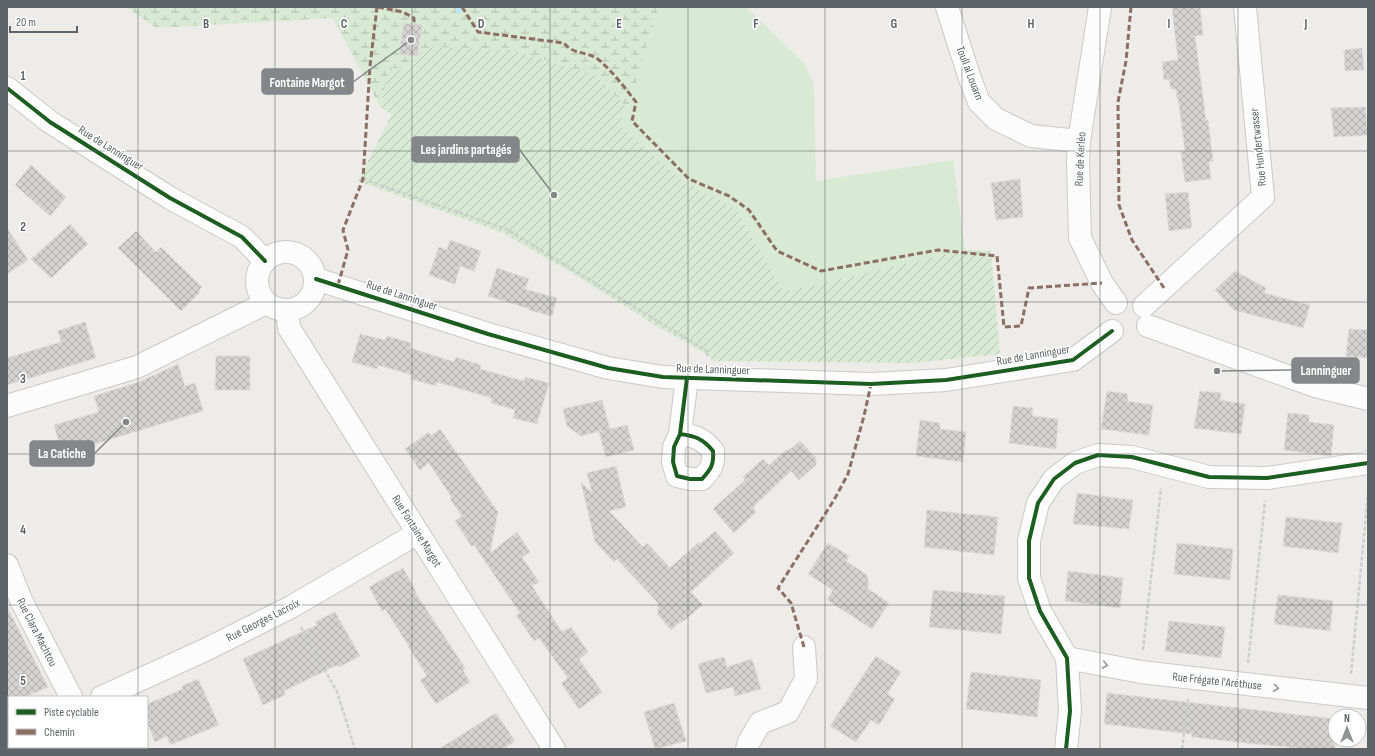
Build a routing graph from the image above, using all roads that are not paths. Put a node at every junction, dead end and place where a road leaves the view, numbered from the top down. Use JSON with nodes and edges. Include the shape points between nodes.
{"nodes":[{"id":1,"x":947,"y":7,"type":"edge"},
{"id":2,"x":1100,"y":7,"type":"edge"},
{"id":3,"x":1245,"y":7,"type":"edge"},
{"id":4,"x":7,"y":88,"type":"edge"},
{"id":5,"x":1079,"y":140,"type":"junction"},
{"id":6,"x":265,"y":261,"type":"junction"},
{"id":7,"x":316,"y":279,"type":"junction"},
{"id":8,"x":266,"y":303,"type":"junction"},
{"id":9,"x":1116,"y":303,"type":"junction"},
{"id":10,"x":287,"y":310,"type":"junction"},
{"id":11,"x":1146,"y":316,"type":"junction"},
{"id":12,"x":1112,"y":331,"type":"junction"},
{"id":13,"x":688,"y":378,"type":"junction"},
{"id":14,"x":1368,"y":399,"type":"edge"},
{"id":15,"x":7,"y":406,"type":"edge"},
{"id":16,"x":680,"y":434,"type":"dead end"},
{"id":17,"x":1368,"y":463,"type":"edge"},
{"id":18,"x":418,"y":533,"type":"junction"},
{"id":19,"x":7,"y":565,"type":"edge"},
{"id":20,"x":804,"y":647,"type":"dead end"},
{"id":21,"x":1067,"y":658,"type":"junction"},
{"id":22,"x":70,"y":696,"type":"edge"},
{"id":23,"x":104,"y":696,"type":"edge"},
{"id":24,"x":1359,"y":697,"type":"edge"},
{"id":25,"x":554,"y":749,"type":"edge"},
{"id":26,"x":747,"y":749,"type":"edge"},
{"id":27,"x":1066,"y":749,"type":"edge"}],
"edges":[{"from":1,"to":5,"type":"street","name":"Toull al Louarn","via":[[979,102],[996,118],[1031,136]]},
{"from":2,"to":5,"type":"street","name":"Rue de Kerléo"},
{"from":3,"to":11,"type":"street","name":"Rue Hundertwasser","via":[[1263,197]]},
{"from":4,"to":6,"type":"street","name":"Rue de Lanninguer","via":[[57,126],[170,198],[242,237]]},
{"from":5,"to":9,"type":"street","name":"Rue de Kerléo","via":[[1080,238],[1102,283]]},
{"from":6,"to":7,"type":"street","via":[[282,253],[292,253],[308,262]]},
{"from":6,"to":8,"type":"street","via":[[259,271],[257,282],[259,293]]},
{"from":7,"to":10,"type":"street","via":[[315,288],[305,304]]},
{"from":7,"to":13,"type":"street","name":"Rue de Lanninguer","via":[[488,334],[608,368],[663,377]]},
{"from":8,"to":10,"type":"street","via":[[276,309]]},
{"from":8,"to":15,"type":"street","via":[[137,367]]},
{"from":9,"to":11,"type":"street","via":[[1134,300]]},
{"from":9,"to":12,"type":"street","via":[[1108,316]]},
{"from":10,"to":18,"type":"street","name":"Rue Fontaine Margot","via":[[289,328]]},
{"from":11,"to":12,"type":"street","via":[[1141,335],[1131,339],[1121,338]]},
{"from":11,"to":14,"type":"street","via":[[1315,386]]},
{"from":12,"to":13,"type":"street","name":"Rue de Lanninguer","via":[[1073,360],[946,380],[871,384]]},
{"from":13,"to":16,"type":"street"},
{"from":17,"to":21,"type":"street","via":[[1267,478],[1208,477],[1132,457],[1098,455],[1075,463],[1054,479],[1038,503],[1029,541],[1029,578],[1040,611]]},
{"from":18,"to":23,"type":"street","name":"Rue Georges Lacroix","via":[[291,607]]},
{"from":18,"to":25,"type":"street","name":"Rue Fontaine Margot"},
{"from":19,"to":22,"type":"street","name":"Rue Clara Machtou","via":[[20,600]]},
{"from":20,"to":26,"type":"street","via":[[806,679],[788,712],[760,723]]},
{"from":21,"to":24,"type":"street","name":"Rue Frégate l'Aréthuse","one_way":true,"via":[[1141,672]]},
{"from":21,"to":27,"type":"street","via":[[1070,711]]}]}
